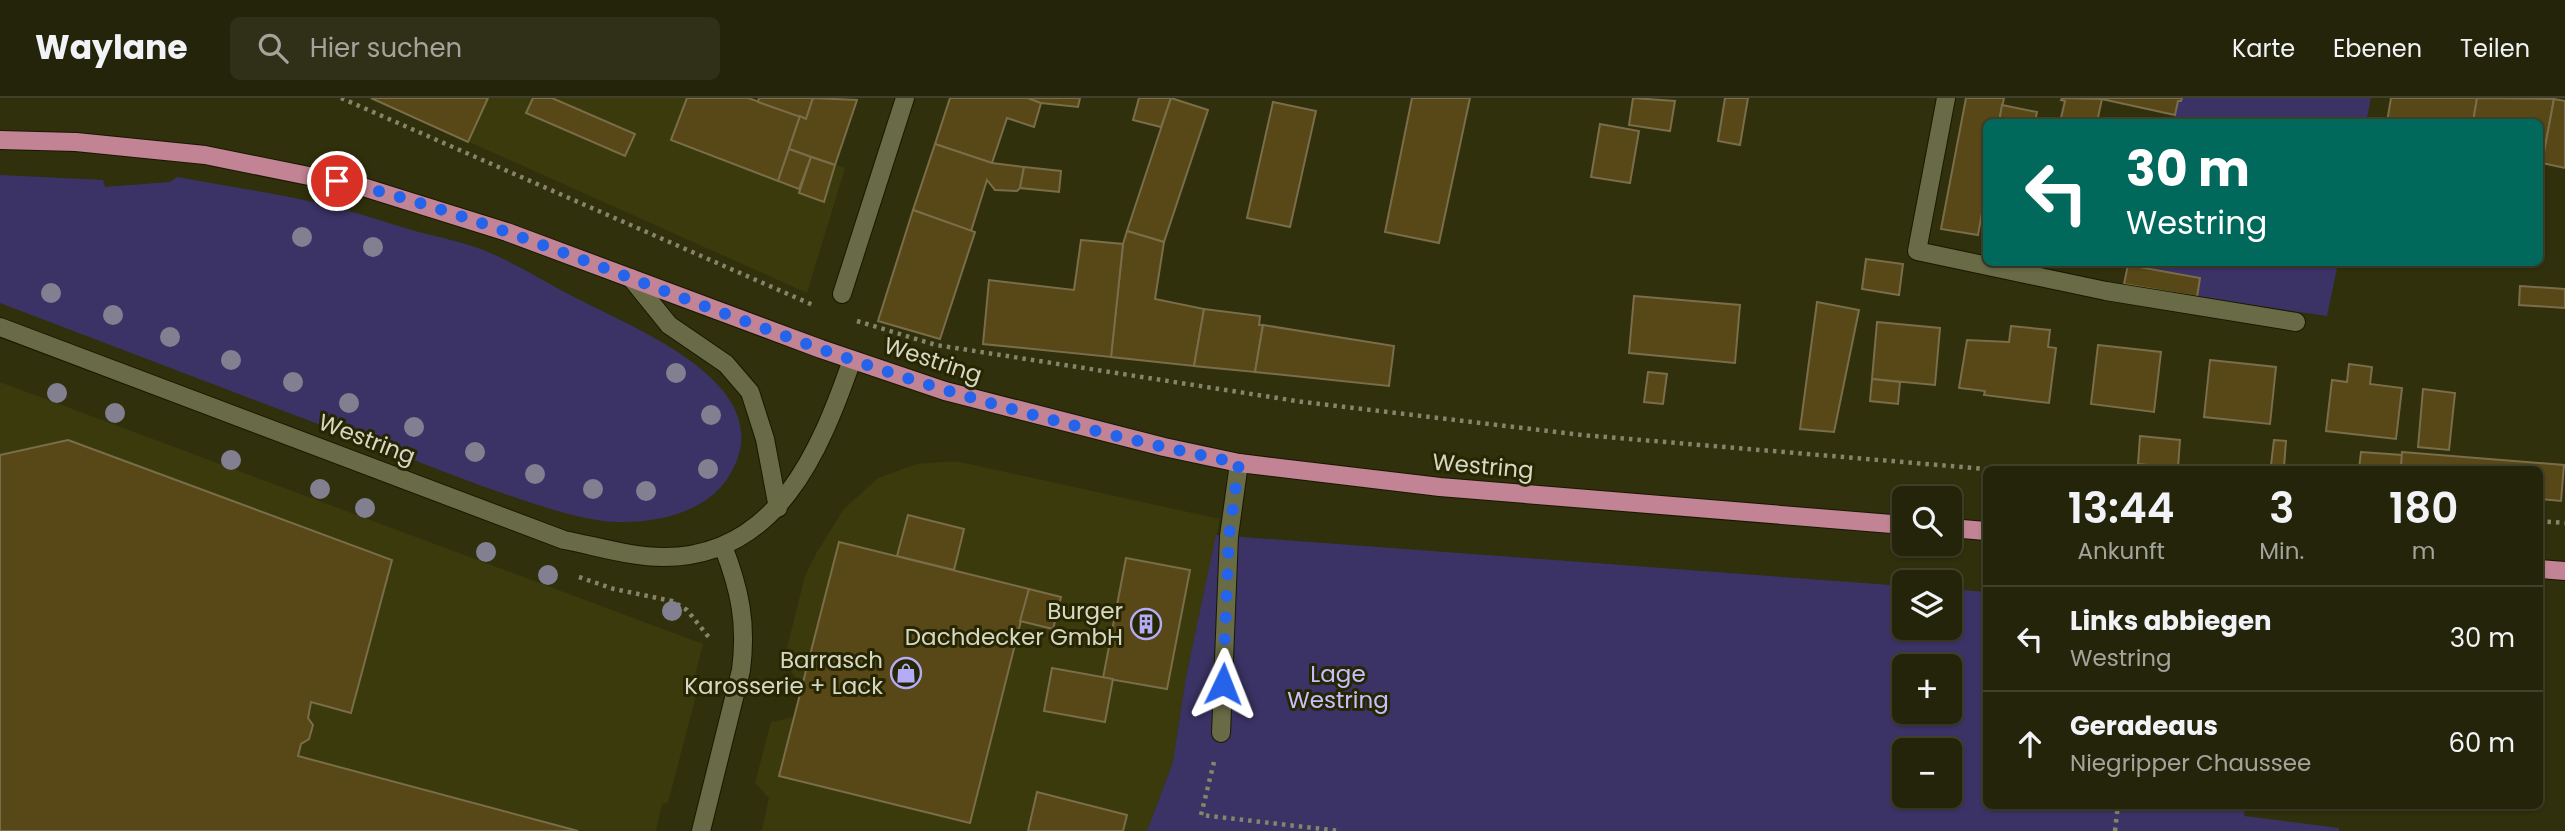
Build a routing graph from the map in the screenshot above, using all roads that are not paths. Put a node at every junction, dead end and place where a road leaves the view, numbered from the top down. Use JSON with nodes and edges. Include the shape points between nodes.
{"nodes":[{"id":1,"x":905,"y":98,"type":"edge"},
{"id":2,"x":1946,"y":98,"type":"edge"},
{"id":3,"x":0,"y":140,"type":"edge"},
{"id":4,"x":1983,"y":265,"type":"edge"},
{"id":5,"x":1987,"y":266,"type":"edge"},
{"id":6,"x":631,"y":278,"type":"junction"},
{"id":7,"x":842,"y":294,"type":"dead end"},
{"id":8,"x":2296,"y":321,"type":"dead end"},
{"id":9,"x":0,"y":327,"type":"edge"},
{"id":10,"x":852,"y":360,"type":"junction"},
{"id":11,"x":1239,"y":463,"type":"junction"},
{"id":12,"x":778,"y":508,"type":"junction"},
{"id":13,"x":1892,"y":524,"type":"edge"},
{"id":14,"x":1962,"y":529,"type":"edge"},
{"id":15,"x":1983,"y":531,"type":"edge"},
{"id":16,"x":723,"y":546,"type":"junction"},
{"id":17,"x":2543,"y":569,"type":"edge"},
{"id":18,"x":2565,"y":571,"type":"edge"},
{"id":19,"x":1221,"y":733,"type":"road end"},
{"id":20,"x":701,"y":831,"type":"edge"}],
"edges":[{"from":1,"to":7,"type":"street"},
{"from":2,"to":4,"type":"street","via":[[1916,251]]},
{"from":3,"to":6,"type":"main road","via":[[76,142],[205,155],[363,187],[507,232]]},
{"from":5,"to":8,"type":"street","via":[[2106,291]]},
{"from":6,"to":10,"type":"main road"},
{"from":6,"to":12,"type":"street","via":[[669,325],[726,364],[750,392],[765,439]]},
{"from":9,"to":16,"type":"street","name":"Westring","via":[[564,540],[663,557],[690,556]]},
{"from":10,"to":11,"type":"main road","name":"Westring","via":[[981,401]]},
{"from":10,"to":12,"type":"street","name":"Westring","via":[[811,458]]},
{"from":11,"to":13,"type":"main road","name":"Westring","via":[[1440,487]]},
{"from":11,"to":19,"type":"street","via":[[1229,536]]},
{"from":12,"to":16,"type":"street","name":"Westring"},
{"from":14,"to":15,"type":"main road"},
{"from":16,"to":20,"type":"street","via":[[736,580],[744,645]]},
{"from":17,"to":18,"type":"main road"}]}
